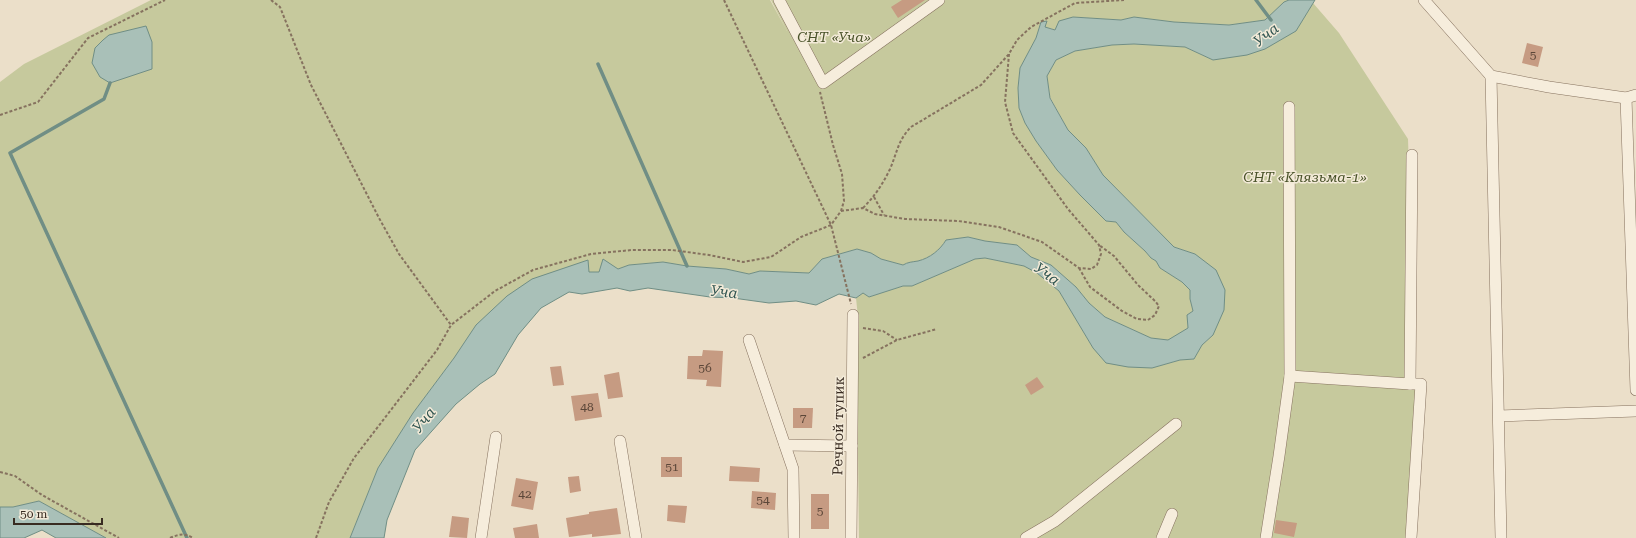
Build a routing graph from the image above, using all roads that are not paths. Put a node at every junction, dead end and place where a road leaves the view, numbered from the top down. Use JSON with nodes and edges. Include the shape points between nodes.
{"nodes":[{"id":1,"x":779,"y":0,"type":"edge"},
{"id":2,"x":939,"y":0,"type":"edge"},
{"id":3,"x":1424,"y":0,"type":"edge"},
{"id":4,"x":1491,"y":76,"type":"junction"},
{"id":5,"x":1631,"y":96,"type":"edge"},
{"id":6,"x":1289,"y":106,"type":"dead end"},
{"id":7,"x":1412,"y":155,"type":"dead end"},
{"id":8,"x":853,"y":315,"type":"road end"},
{"id":9,"x":749,"y":340,"type":"dead end"},
{"id":10,"x":1290,"y":376,"type":"junction"},
{"id":11,"x":1410,"y":384,"type":"junction"},
{"id":12,"x":1636,"y":390,"type":"edge"},
{"id":13,"x":1636,"y":411,"type":"edge"},
{"id":14,"x":1499,"y":416,"type":"junction"},
{"id":15,"x":1176,"y":424,"type":"dead end"},
{"id":16,"x":496,"y":437,"type":"dead end"},
{"id":17,"x":620,"y":441,"type":"dead end"},
{"id":18,"x":785,"y":445,"type":"junction"},
{"id":19,"x":852,"y":446,"type":"junction"},
{"id":20,"x":1172,"y":514,"type":"dead end"},
{"id":21,"x":481,"y":538,"type":"edge"},
{"id":22,"x":636,"y":538,"type":"edge"},
{"id":23,"x":794,"y":538,"type":"edge"},
{"id":24,"x":851,"y":538,"type":"edge"},
{"id":25,"x":1026,"y":538,"type":"edge"},
{"id":26,"x":1162,"y":538,"type":"edge"},
{"id":27,"x":1266,"y":538,"type":"edge"},
{"id":28,"x":1411,"y":538,"type":"edge"},
{"id":29,"x":1501,"y":538,"type":"edge"}],
"edges":[{"from":1,"to":2,"type":"street","via":[[823,83]]},
{"from":3,"to":4,"type":"street"},
{"from":4,"to":5,"type":"street","via":[[1549,87]]},
{"from":4,"to":14,"type":"street"},
{"from":5,"to":12,"type":"street"},
{"from":6,"to":10,"type":"street"},
{"from":7,"to":11,"type":"street"},
{"from":8,"to":19,"type":"street","name":"Речной тупик"},
{"from":9,"to":18,"type":"street"},
{"from":10,"to":11,"type":"street"},
{"from":10,"to":27,"type":"street"},
{"from":11,"to":28,"type":"street","via":[[1421,384]]},
{"from":13,"to":14,"type":"street"},
{"from":14,"to":29,"type":"street"},
{"from":15,"to":25,"type":"street","via":[[1055,520]]},
{"from":16,"to":21,"type":"street"},
{"from":17,"to":22,"type":"street"},
{"from":18,"to":19,"type":"street"},
{"from":18,"to":23,"type":"street","via":[[794,469]]},
{"from":19,"to":24,"type":"street","name":"Речной тупик"},
{"from":20,"to":26,"type":"street"}]}
